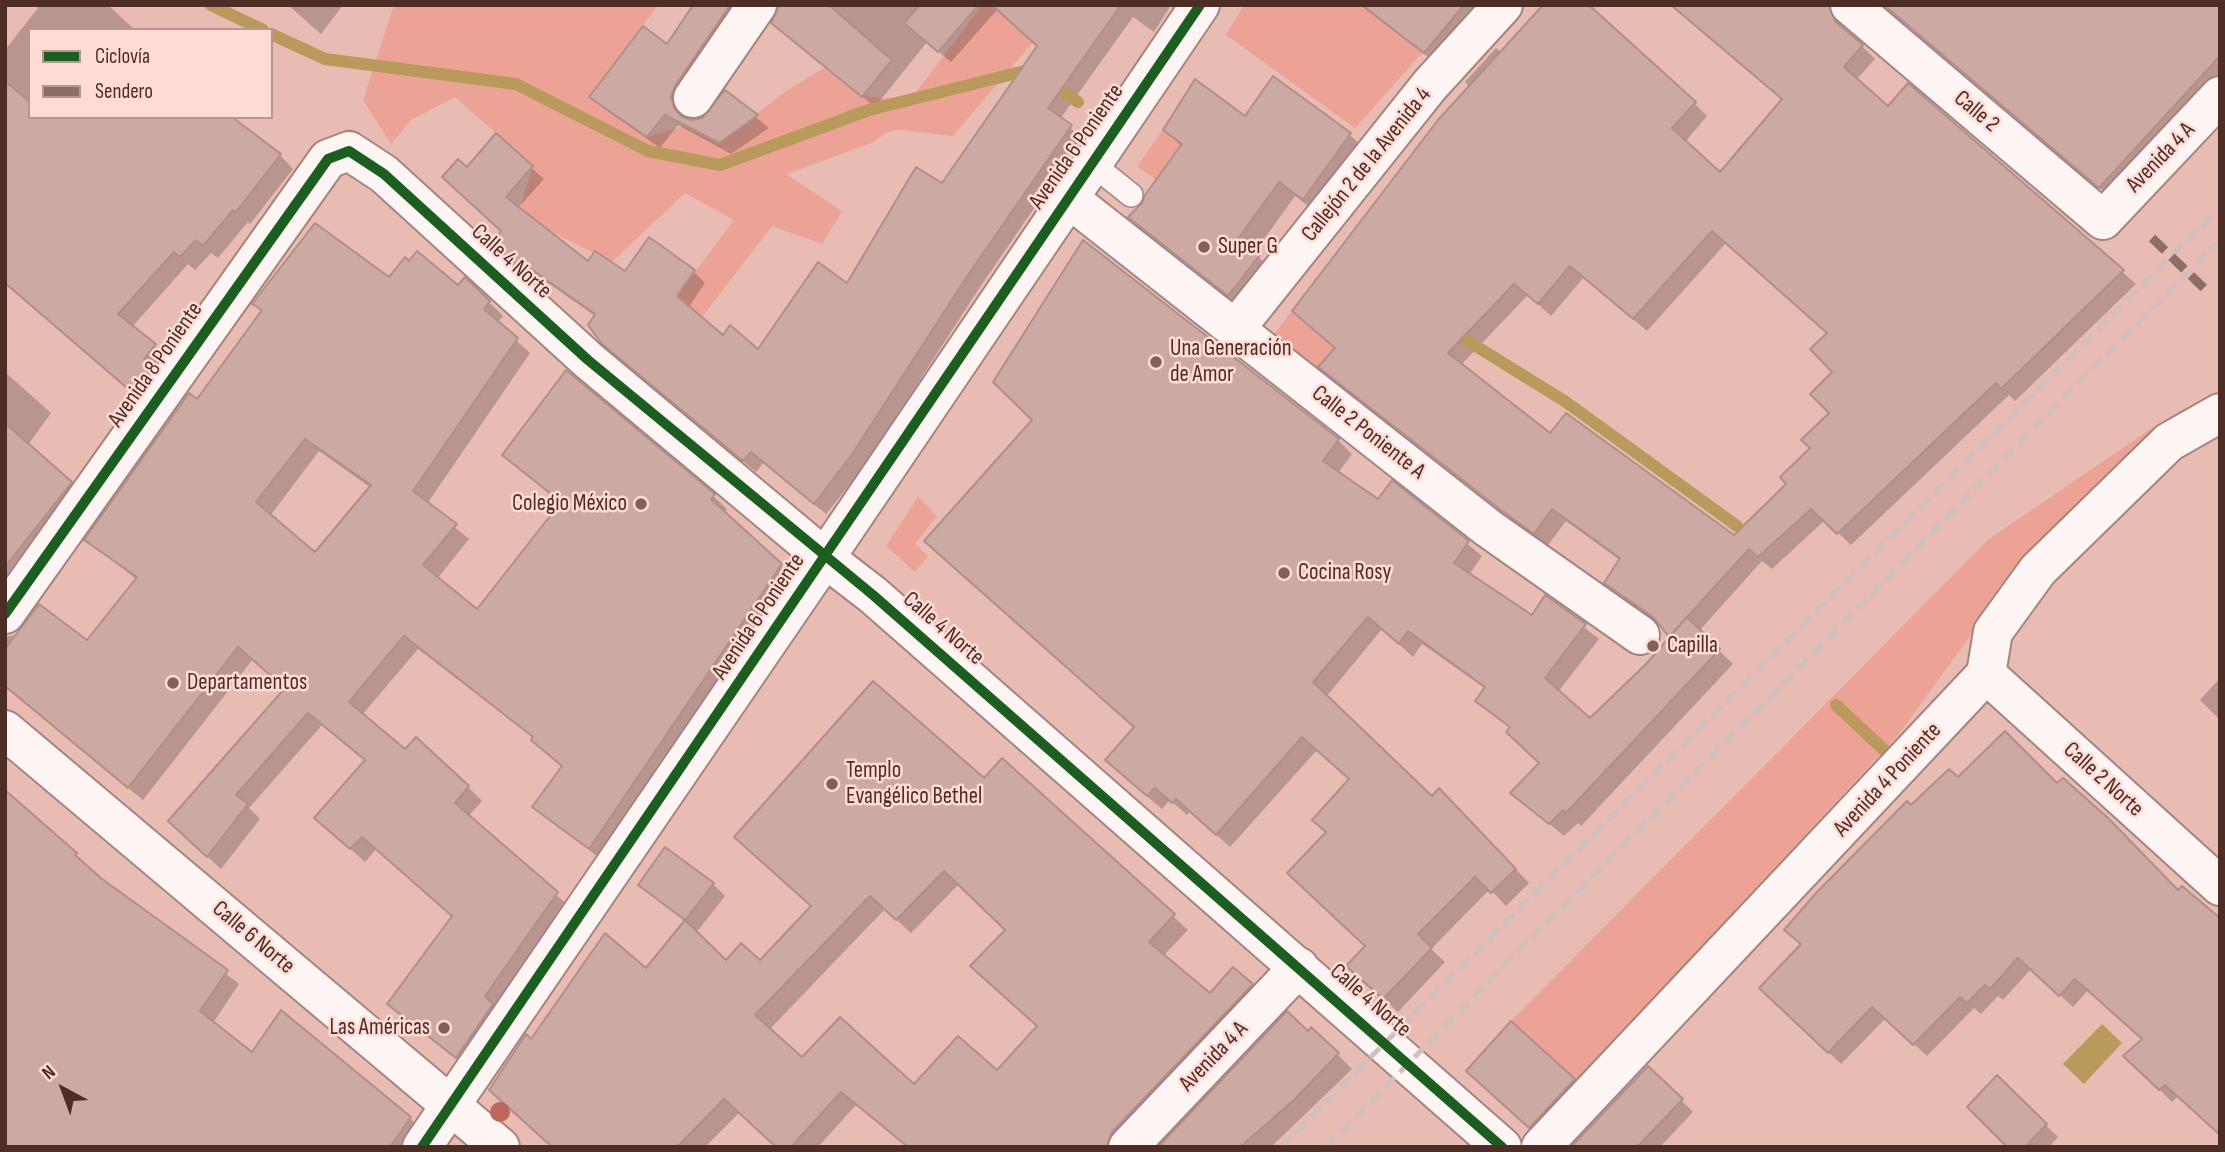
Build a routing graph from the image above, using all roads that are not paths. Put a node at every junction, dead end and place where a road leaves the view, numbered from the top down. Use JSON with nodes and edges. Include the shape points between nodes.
{"nodes":[{"id":1,"x":757,"y":5,"type":"edge"},
{"id":2,"x":1200,"y":5,"type":"edge"},
{"id":3,"x":1503,"y":5,"type":"edge"},
{"id":4,"x":1850,"y":5,"type":"edge"},
{"id":5,"x":2220,"y":96,"type":"edge"},
{"id":6,"x":694,"y":98,"type":"dead end"},
{"id":7,"x":349,"y":151,"type":"joint"},
{"id":8,"x":1091,"y":163,"type":"junction"},
{"id":9,"x":1130,"y":195,"type":"dead end"},
{"id":10,"x":1067,"y":197,"type":"junction"},
{"id":11,"x":2103,"y":220,"type":"joint"},
{"id":12,"x":1236,"y":328,"type":"junction"},
{"id":13,"x":2220,"y":413,"type":"edge"},
{"id":14,"x":825,"y":558,"type":"junction"},
{"id":15,"x":5,"y":614,"type":"edge"},
{"id":16,"x":1640,"y":635,"type":"dead end"},
{"id":17,"x":1986,"y":674,"type":"junction"},
{"id":18,"x":5,"y":730,"type":"edge"},
{"id":19,"x":2220,"y":886,"type":"edge"},
{"id":20,"x":1299,"y":967,"type":"junction"},
{"id":21,"x":452,"y":1103,"type":"junction"},
{"id":22,"x":422,"y":1147,"type":"edge"},
{"id":23,"x":500,"y":1147,"type":"edge"},
{"id":24,"x":1128,"y":1147,"type":"edge"},
{"id":25,"x":1502,"y":1147,"type":"edge"},
{"id":26,"x":1541,"y":1147,"type":"edge"}],
"edges":[{"from":1,"to":6,"type":"street"},
{"from":2,"to":8,"type":"street","name":"Avenida 6 Poniente"},
{"from":3,"to":12,"type":"street","name":"Callejón 2 de la Avenida 4","via":[[1430,85]]},
{"from":4,"to":11,"type":"street","name":"Calle 2"},
{"from":5,"to":11,"type":"street","name":"Avenida 4 A"},
{"from":7,"to":14,"type":"street","name":"Calle 4 Norte","via":[[384,174],[588,360]]},
{"from":7,"to":15,"type":"street","name":"Avenida 8 Poniente","via":[[328,159]]},
{"from":8,"to":9,"type":"lane"},
{"from":8,"to":10,"type":"street","name":"Avenida 6 Poniente"},
{"from":10,"to":12,"type":"street","name":"Calle 2 Poniente A"},
{"from":10,"to":14,"type":"street","name":"Avenida 6 Poniente"},
{"from":12,"to":16,"type":"street","name":"Calle 2 Poniente A","via":[[1488,528]]},
{"from":13,"to":17,"type":"street","via":[[2169,442],[2038,570],[1993,632]]},
{"from":14,"to":20,"type":"street","name":"Calle 4 Norte"},
{"from":14,"to":21,"type":"street","name":"Avenida 6 Poniente"},
{"from":17,"to":19,"type":"street","name":"Calle 2 Norte"},
{"from":17,"to":26,"type":"street","name":"Avenida 4 Poniente"},
{"from":18,"to":21,"type":"street","name":"Calle 6 Norte"},
{"from":20,"to":24,"type":"street","name":"Avenida 4 A"},
{"from":20,"to":25,"type":"street","name":"Calle 4 Norte"},
{"from":21,"to":22,"type":"street","name":"Avenida 6 Poniente"},
{"from":21,"to":23,"type":"street","name":"Calle 6 Norte"}]}
